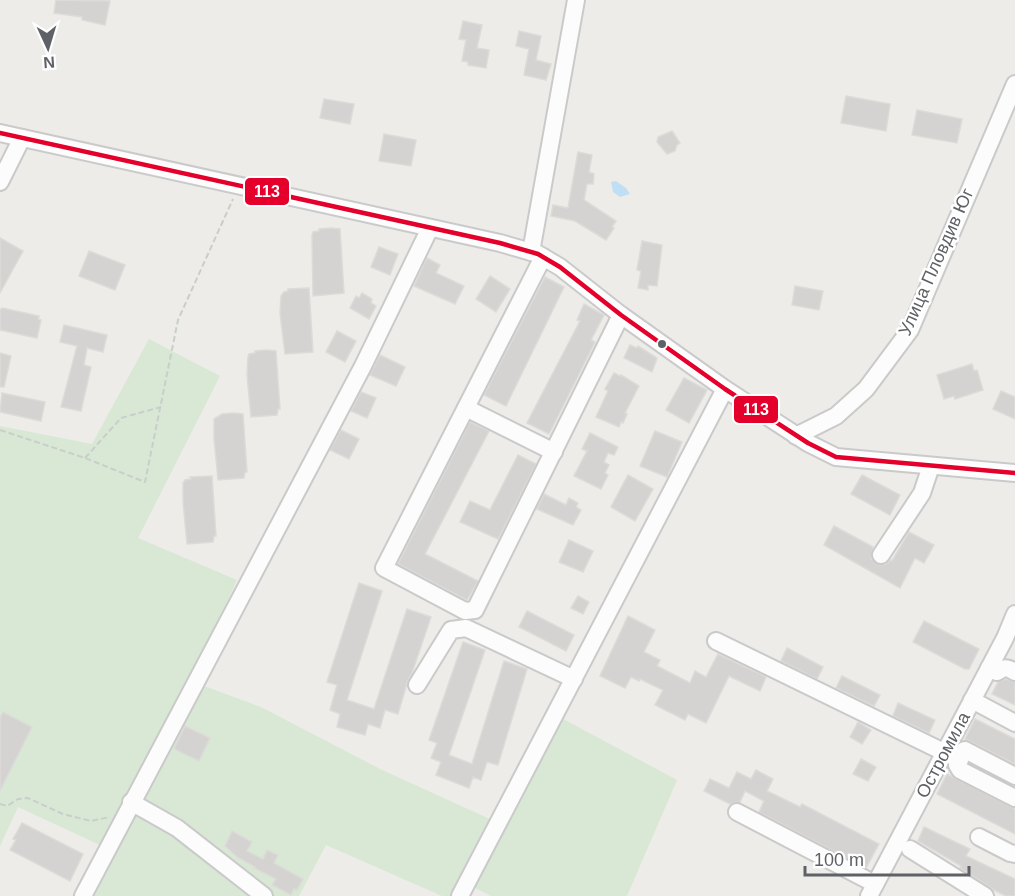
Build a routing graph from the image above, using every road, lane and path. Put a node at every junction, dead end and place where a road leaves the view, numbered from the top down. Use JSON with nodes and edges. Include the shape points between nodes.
{"nodes":[{"id":1,"x":576,"y":0,"type":"edge"},
{"id":2,"x":1015,"y":84,"type":"edge"},
{"id":3,"x":0,"y":133,"type":"edge"},
{"id":4,"x":22,"y":138,"type":"junction"},
{"id":5,"x":0,"y":182,"type":"edge"},
{"id":6,"x":239,"y":185,"type":"junction"},
{"id":7,"x":430,"y":228,"type":"junction"},
{"id":8,"x":537,"y":254,"type":"junction"},
{"id":9,"x":621,"y":315,"type":"junction"},
{"id":10,"x":725,"y":389,"type":"junction"},
{"id":11,"x":161,"y":407,"type":"junction"},
{"id":12,"x":466,"y":408,"type":"junction"},
{"id":13,"x":0,"y":430,"type":"edge"},
{"id":14,"x":796,"y":436,"type":"junction"},
{"id":15,"x":554,"y":452,"type":"junction"},
{"id":16,"x":85,"y":458,"type":"junction"},
{"id":17,"x":931,"y":466,"type":"junction"},
{"id":18,"x":1015,"y":473,"type":"edge"},
{"id":19,"x":881,"y":555,"type":"dead end"},
{"id":20,"x":1013,"y":622,"type":"edge"},
{"id":21,"x":716,"y":641,"type":"dead end"},
{"id":22,"x":988,"y":668,"type":"junction"},
{"id":23,"x":1015,"y":672,"type":"edge"},
{"id":24,"x":574,"y":680,"type":"junction"},
{"id":25,"x":417,"y":685,"type":"dead end"},
{"id":26,"x":972,"y":700,"type":"junction"},
{"id":27,"x":1015,"y":723,"type":"edge"},
{"id":28,"x":952,"y":756,"type":"junction"},
{"id":29,"x":1015,"y":776,"type":"edge"},
{"id":30,"x":1015,"y":798,"type":"edge"},
{"id":31,"x":131,"y":802,"type":"junction"},
{"id":32,"x":0,"y":804,"type":"edge"},
{"id":33,"x":736,"y":812,"type":"dead end"},
{"id":34,"x":114,"y":816,"type":"dead end"},
{"id":35,"x":979,"y":837,"type":"dead end"},
{"id":36,"x":910,"y":849,"type":"dead end"},
{"id":37,"x":1015,"y":854,"type":"edge"},
{"id":38,"x":872,"y":890,"type":"edge"},
{"id":39,"x":83,"y":896,"type":"edge"},
{"id":40,"x":264,"y":896,"type":"edge"},
{"id":41,"x":460,"y":896,"type":"edge"},
{"id":42,"x":985,"y":896,"type":"edge"}],
"edges":[{"from":1,"to":8,"type":"street"},
{"from":2,"to":14,"type":"street","name":"Улица Пловдив Юг","via":[[910,330],[866,389],[836,416]]},
{"from":3,"to":4,"type":"street"},
{"from":4,"to":5,"type":"street"},
{"from":4,"to":6,"type":"street"},
{"from":6,"to":7,"type":"street"},
{"from":6,"to":11,"type":"path","via":[[178,320]]},
{"from":7,"to":8,"type":"street"},
{"from":7,"to":31,"type":"street","via":[[363,366]]},
{"from":8,"to":9,"type":"street"},
{"from":8,"to":12,"type":"street"},
{"from":9,"to":10,"type":"street"},
{"from":9,"to":15,"type":"street"},
{"from":10,"to":14,"type":"street"},
{"from":10,"to":24,"type":"street"},
{"from":11,"to":16,"type":"path","via":[[121,418]]},
{"from":11,"to":16,"type":"path","via":[[146,482]]},
{"from":12,"to":15,"type":"street"},
{"from":12,"to":15,"type":"street","via":[[384,568],[465,611],[475,610]]},
{"from":13,"to":16,"type":"path"},
{"from":14,"to":17,"type":"street","via":[[836,457]]},
{"from":17,"to":18,"type":"street"},
{"from":17,"to":19,"type":"street","via":[[921,493]]},
{"from":20,"to":22,"type":"street","name":"Остромила"},
{"from":21,"to":28,"type":"street"},
{"from":22,"to":23,"type":"street"},
{"from":22,"to":26,"type":"street","name":"Остромила"},
{"from":24,"to":25,"type":"street","via":[[466,628],[451,630]]},
{"from":24,"to":41,"type":"street"},
{"from":26,"to":27,"type":"street"},
{"from":26,"to":28,"type":"street","name":"Остромила"},
{"from":28,"to":29,"type":"street","via":[[965,750]]},
{"from":28,"to":30,"type":"street","via":[[958,769]]},
{"from":28,"to":38,"type":"street","name":"Остромила"},
{"from":31,"to":39,"type":"street"},
{"from":31,"to":40,"type":"street","via":[[177,828]]},
{"from":32,"to":34,"type":"path","via":[[7,806],[28,798],[63,814],[91,821]]},
{"from":33,"to":38,"type":"street"},
{"from":35,"to":37,"type":"street"},
{"from":36,"to":42,"type":"street"}]}
